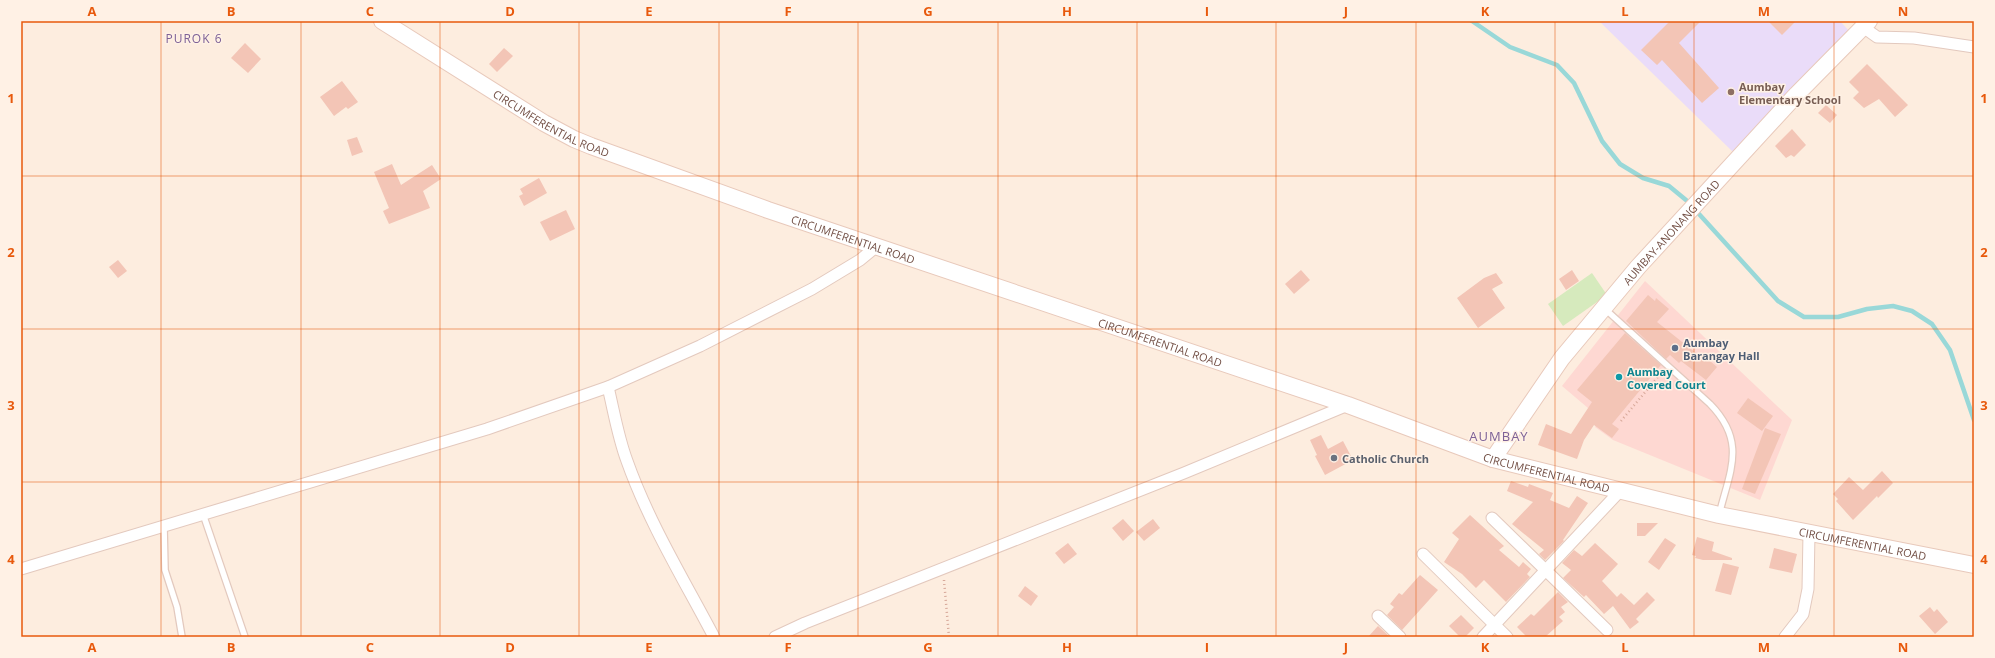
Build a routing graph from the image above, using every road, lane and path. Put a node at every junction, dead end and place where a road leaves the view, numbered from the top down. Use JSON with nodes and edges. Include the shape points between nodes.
{"nodes":[{"id":1,"x":382,"y":21,"type":"edge"},
{"id":2,"x":1864,"y":23,"type":"edge"},
{"id":3,"x":1974,"y":47,"type":"edge"},
{"id":4,"x":877,"y":246,"type":"junction"},
{"id":5,"x":1603,"y":308,"type":"junction"},
{"id":6,"x":1668,"y":365,"type":"junction"},
{"id":7,"x":608,"y":387,"type":"junction"},
{"id":8,"x":1348,"y":405,"type":"junction"},
{"id":9,"x":1621,"y":421,"type":"dead end"},
{"id":10,"x":1493,"y":459,"type":"junction"},
{"id":11,"x":1621,"y":490,"type":"junction"},
{"id":12,"x":203,"y":514,"type":"junction"},
{"id":13,"x":1719,"y":515,"type":"junction"},
{"id":14,"x":1492,"y":518,"type":"dead end"},
{"id":15,"x":164,"y":526,"type":"junction"},
{"id":16,"x":1809,"y":533,"type":"junction"},
{"id":17,"x":1423,"y":554,"type":"dead end"},
{"id":18,"x":1974,"y":565,"type":"edge"},
{"id":19,"x":943,"y":568,"type":"junction"},
{"id":20,"x":21,"y":569,"type":"edge"},
{"id":21,"x":1546,"y":571,"type":"junction"},
{"id":22,"x":1378,"y":616,"type":"dead end"},
{"id":23,"x":1495,"y":625,"type":"junction"},
{"id":24,"x":1607,"y":630,"type":"dead end"},
{"id":25,"x":182,"y":637,"type":"edge"},
{"id":26,"x":246,"y":637,"type":"edge"},
{"id":27,"x":714,"y":637,"type":"edge"},
{"id":28,"x":775,"y":637,"type":"edge"},
{"id":29,"x":949,"y":637,"type":"edge"},
{"id":30,"x":1400,"y":637,"type":"edge"},
{"id":31,"x":1483,"y":637,"type":"edge"},
{"id":32,"x":1507,"y":637,"type":"edge"},
{"id":33,"x":1785,"y":637,"type":"edge"}],
"edges":[{"from":1,"to":4,"type":"main road","name":"CIRCUMFERENTIAL ROAD","via":[[544,123],[574,139],[768,210]]},
{"from":2,"to":3,"type":"street","via":[[1877,37],[1914,38]]},
{"from":2,"to":5,"type":"main road","name":"AUMBAY-ANONANG ROAD","via":[[1737,158]]},
{"from":4,"to":7,"type":"street","via":[[860,260],[812,289],[700,346]]},
{"from":4,"to":8,"type":"main road","name":"CIRCUMFERENTIAL ROAD"},
{"from":5,"to":6,"type":"lane"},
{"from":5,"to":10,"type":"main road","name":"AUMBAY-ANONANG ROAD","via":[[1562,358]]},
{"from":6,"to":9,"type":"path"},
{"from":6,"to":13,"type":"lane","via":[[1721,416],[1732,437],[1732,464]]},
{"from":7,"to":12,"type":"street","via":[[487,429]]},
{"from":7,"to":27,"type":"street","via":[[627,461],[642,500]]},
{"from":8,"to":10,"type":"main road","name":"CIRCUMFERENTIAL ROAD"},
{"from":8,"to":19,"type":"street"},
{"from":10,"to":11,"type":"main road","name":"CIRCUMFERENTIAL ROAD"},
{"from":11,"to":13,"type":"main road","name":"CIRCUMFERENTIAL ROAD"},
{"from":11,"to":21,"type":"street"},
{"from":12,"to":15,"type":"street"},
{"from":12,"to":26,"type":"lane"},
{"from":13,"to":16,"type":"main road","name":"CIRCUMFERENTIAL ROAD"},
{"from":14,"to":21,"type":"street"},
{"from":15,"to":20,"type":"street"},
{"from":15,"to":25,"type":"lane","via":[[165,570],[177,607]]},
{"from":16,"to":18,"type":"main road","name":"CIRCUMFERENTIAL ROAD"},
{"from":16,"to":33,"type":"street","via":[[1808,589],[1803,614]]},
{"from":17,"to":23,"type":"street"},
{"from":19,"to":28,"type":"street"},
{"from":19,"to":29,"type":"path"},
{"from":21,"to":23,"type":"street"},
{"from":21,"to":24,"type":"street"},
{"from":22,"to":30,"type":"street"},
{"from":23,"to":31,"type":"street"},
{"from":23,"to":32,"type":"street"}]}
